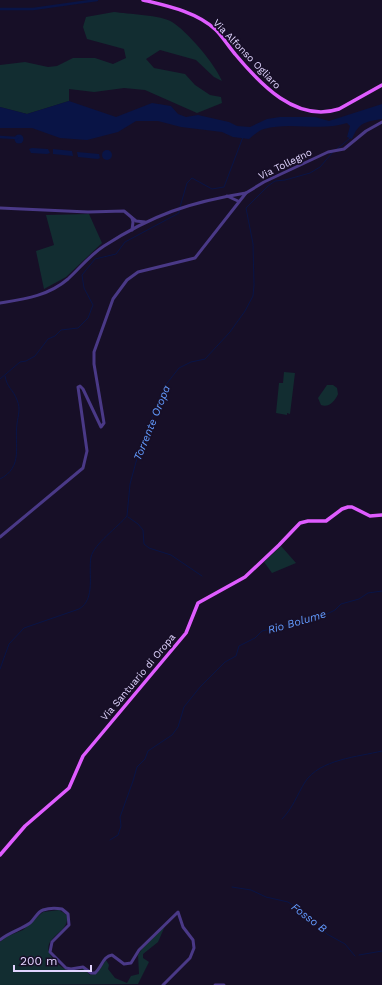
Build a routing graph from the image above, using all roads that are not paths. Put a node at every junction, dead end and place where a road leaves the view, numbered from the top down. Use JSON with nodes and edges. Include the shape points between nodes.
{"nodes":[{"id":1,"x":143,"y":0,"type":"edge"},
{"id":2,"x":382,"y":85,"type":"edge"},
{"id":3,"x":382,"y":122,"type":"edge"},
{"id":4,"x":246,"y":193,"type":"junction"},
{"id":5,"x":233,"y":197,"type":"junction"},
{"id":6,"x":238,"y":201,"type":"junction"},
{"id":7,"x":234,"y":207,"type":"junction"},
{"id":8,"x":0,"y":208,"type":"edge"},
{"id":9,"x":135,"y":221,"type":"junction"},
{"id":10,"x":146,"y":222,"type":"junction"},
{"id":11,"x":138,"y":227,"type":"junction"},
{"id":12,"x":131,"y":231,"type":"junction"},
{"id":13,"x":0,"y":303,"type":"edge"},
{"id":14,"x":382,"y":515,"type":"edge"},
{"id":15,"x":0,"y":537,"type":"edge"},
{"id":16,"x":0,"y":855,"type":"edge"},
{"id":17,"x":0,"y":940,"type":"edge"},
{"id":18,"x":163,"y":985,"type":"edge"},
{"id":19,"x":215,"y":985,"type":"edge"},
{"id":20,"x":224,"y":985,"type":"edge"}],
"edges":[{"from":1,"to":2,"type":"main road","name":"Via Alfonso Ogliaro","via":[[168,6],[201,19],[216,30],[266,87],[296,107],[310,111],[332,111]]},
{"from":3,"to":4,"type":"street","name":"Via Tollegno","via":[[340,151],[332,150]]},
{"from":4,"to":5,"type":"street"},
{"from":4,"to":6,"type":"street"},
{"from":5,"to":6,"type":"street"},
{"from":5,"to":7,"type":"street"},
{"from":5,"to":10,"type":"street","via":[[204,200]]},
{"from":6,"to":7,"type":"street"},
{"from":7,"to":15,"type":"street","via":[[194,258],[133,274],[115,295],[94,352],[104,423],[101,427],[83,389],[78,387],[87,451],[83,468]]},
{"from":8,"to":9,"type":"street","via":[[124,211]]},
{"from":9,"to":10,"type":"street"},
{"from":9,"to":11,"type":"street"},
{"from":9,"to":12,"type":"street"},
{"from":10,"to":11,"type":"street"},
{"from":11,"to":12,"type":"street"},
{"from":12,"to":13,"type":"street","via":[[99,250],[51,290],[34,297]]},
{"from":14,"to":16,"type":"main road","name":"Via Santuario di Oropa","via":[[370,516],[348,506],[326,521],[300,523],[245,577],[198,603],[186,633],[82,756],[69,788],[25,826]]},
{"from":17,"to":18,"type":"street","via":[[23,928],[39,912],[62,909],[68,914],[69,924],[52,942],[50,952],[66,968],[83,967],[95,973],[106,956],[112,955],[124,964],[131,963],[140,950],[178,912],[193,940],[194,948],[190,958]]},
{"from":19,"to":20,"type":"street"}]}
